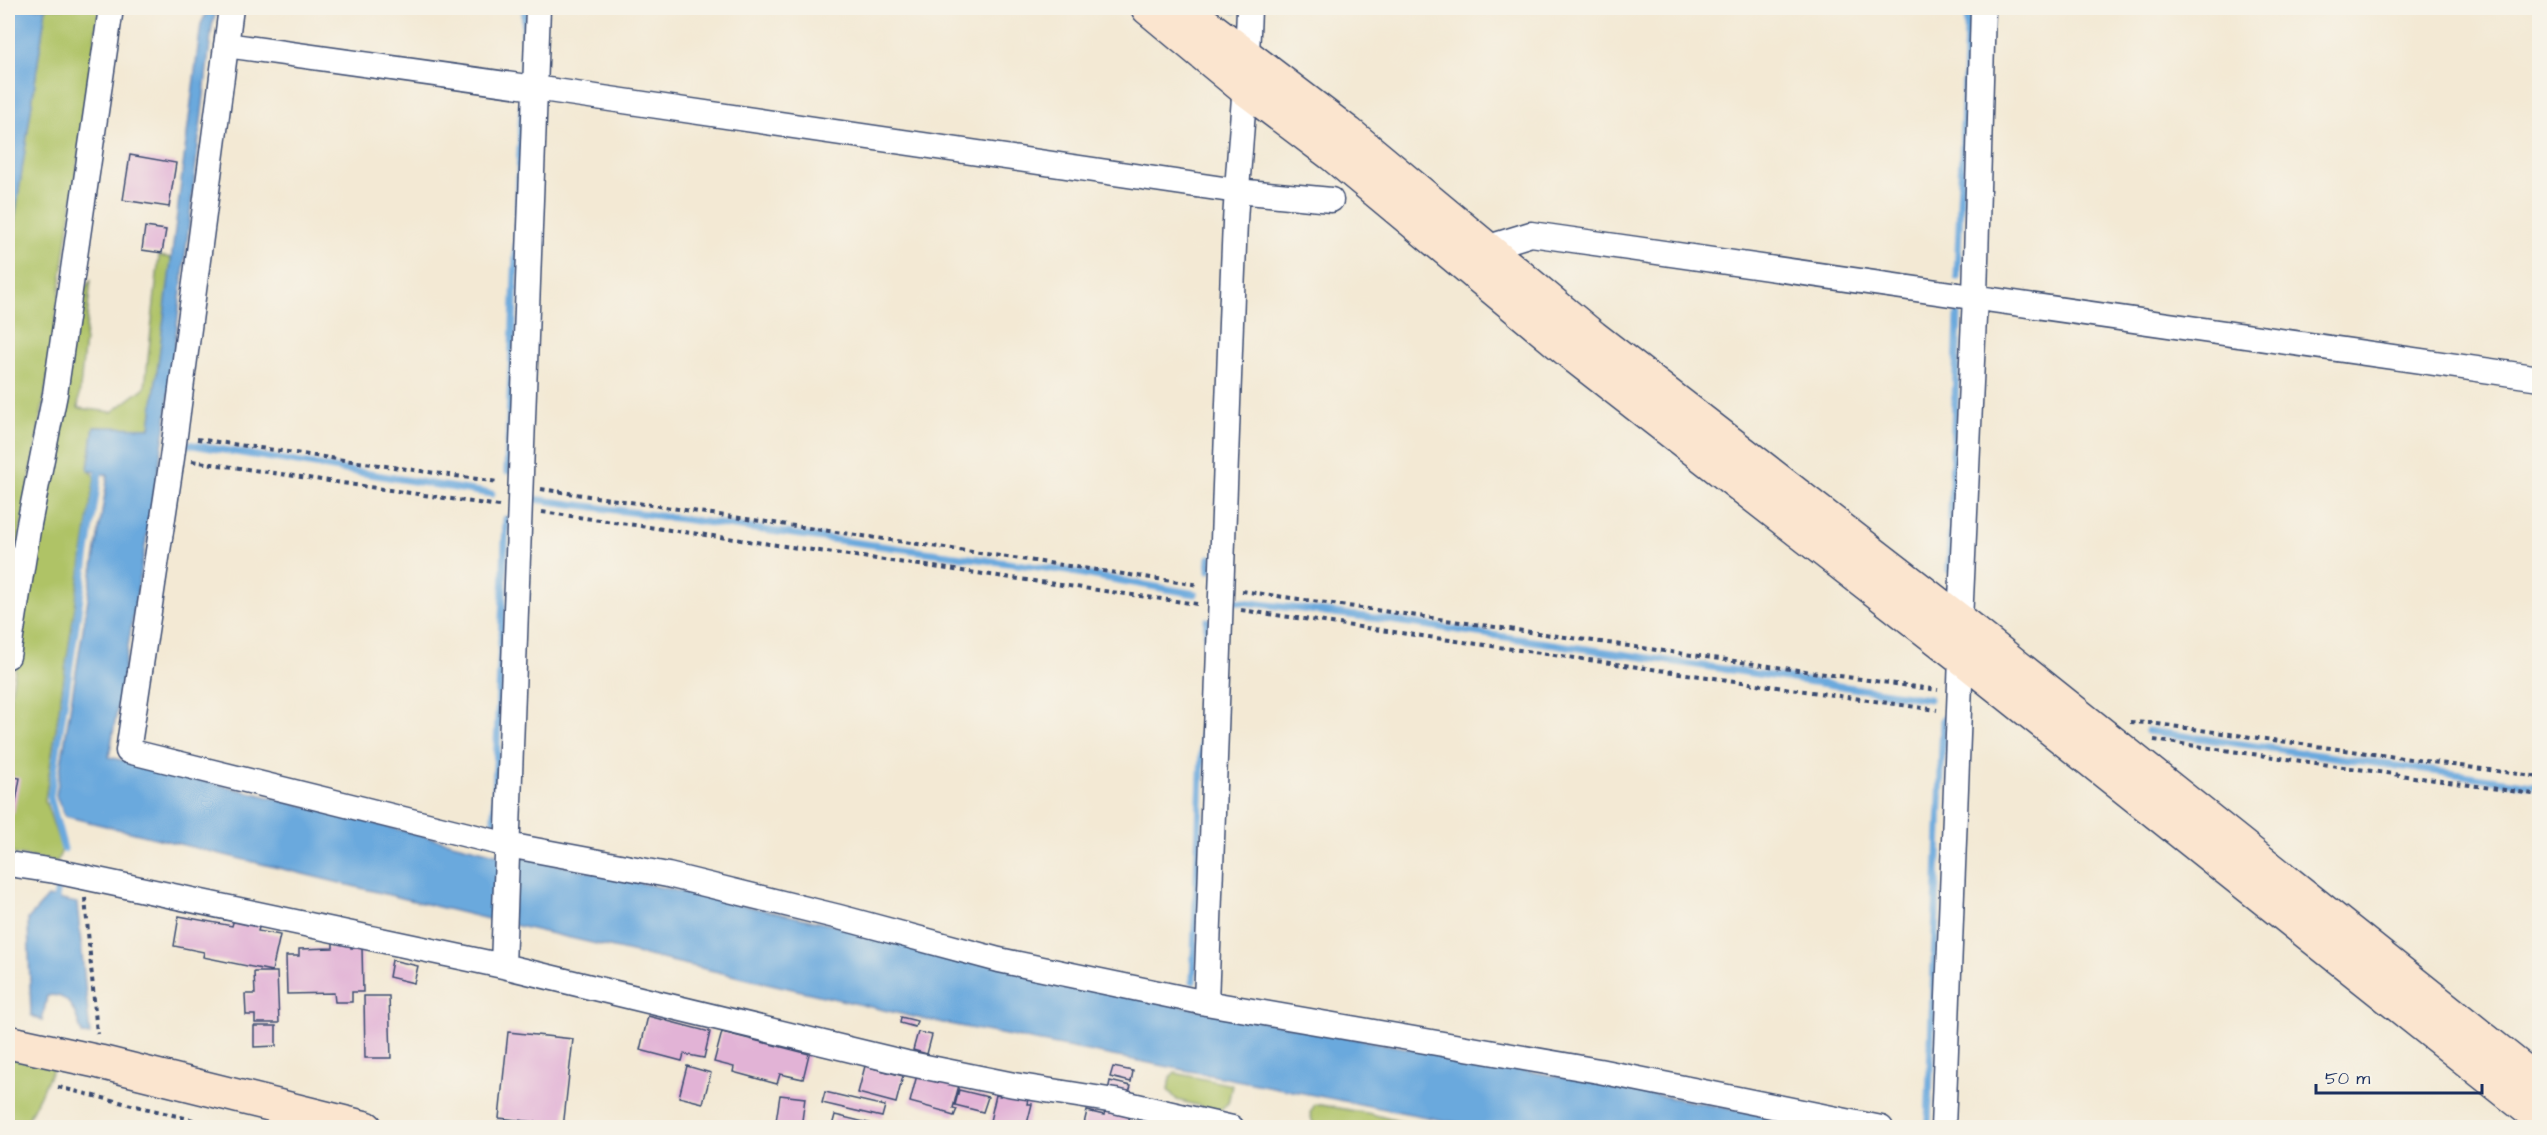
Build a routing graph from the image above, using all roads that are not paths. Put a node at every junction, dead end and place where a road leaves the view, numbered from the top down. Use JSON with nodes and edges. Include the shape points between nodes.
{"nodes":[{"id":1,"x":111,"y":8,"type":"edge"},
{"id":2,"x":231,"y":8,"type":"edge"},
{"id":3,"x":538,"y":8,"type":"edge"},
{"id":4,"x":1148,"y":8,"type":"edge"},
{"id":5,"x":1185,"y":8,"type":"edge"},
{"id":6,"x":1249,"y":8,"type":"edge"},
{"id":7,"x":1983,"y":8,"type":"edge"},
{"id":8,"x":226,"y":45,"type":"junction"},
{"id":9,"x":1246,"y":72,"type":"junction"},
{"id":10,"x":535,"y":88,"type":"junction"},
{"id":11,"x":1237,"y":191,"type":"junction"},
{"id":12,"x":1332,"y":200,"type":"dead end"},
{"id":13,"x":1486,"y":248,"type":"junction"},
{"id":14,"x":1975,"y":296,"type":"junction"},
{"id":15,"x":2540,"y":378,"type":"edge"},
{"id":16,"x":1960,"y":621,"type":"junction"},
{"id":17,"x":8,"y":656,"type":"edge"},
{"id":18,"x":1961,"y":657,"type":"junction"},
{"id":19,"x":507,"y":850,"type":"junction"},
{"id":20,"x":8,"y":864,"type":"edge"},
{"id":21,"x":503,"y":966,"type":"junction"},
{"id":22,"x":1206,"y":1003,"type":"junction"},
{"id":23,"x":8,"y":1042,"type":"edge"},
{"id":24,"x":2540,"y":1084,"type":"edge"},
{"id":25,"x":2540,"y":1118,"type":"edge"},
{"id":26,"x":366,"y":1128,"type":"edge"},
{"id":27,"x":1232,"y":1128,"type":"edge"},
{"id":28,"x":1881,"y":1128,"type":"edge"},
{"id":29,"x":1943,"y":1128,"type":"edge"}],
"edges":[{"from":1,"to":17,"type":"street","via":[[55,394]]},
{"from":2,"to":8,"type":"street"},
{"from":3,"to":10,"type":"street"},
{"from":4,"to":9,"type":"street"},
{"from":5,"to":9,"type":"street"},
{"from":6,"to":9,"type":"street"},
{"from":7,"to":14,"type":"street"},
{"from":8,"to":10,"type":"street"},
{"from":8,"to":19,"type":"street","via":[[174,447],[128,750]]},
{"from":9,"to":11,"type":"street"},
{"from":9,"to":13,"type":"street","via":[[1348,134]]},
{"from":9,"to":18,"type":"street","via":[[1332,154],[1577,358]]},
{"from":10,"to":11,"type":"street"},
{"from":10,"to":19,"type":"street"},
{"from":11,"to":12,"type":"street"},
{"from":11,"to":22,"type":"street"},
{"from":13,"to":14,"type":"street","via":[[1531,234]]},
{"from":13,"to":16,"type":"street","via":[[1603,345]]},
{"from":14,"to":15,"type":"street"},
{"from":14,"to":16,"type":"street"},
{"from":16,"to":24,"type":"street"},
{"from":18,"to":25,"type":"street"},
{"from":18,"to":29,"type":"street"},
{"from":19,"to":21,"type":"street"},
{"from":19,"to":22,"type":"street","via":[[668,875],[999,960]]},
{"from":20,"to":21,"type":"street"},
{"from":21,"to":27,"type":"street","via":[[906,1063],[1115,1101]]},
{"from":22,"to":28,"type":"street","via":[[1599,1071]]},
{"from":23,"to":26,"type":"street"}]}
